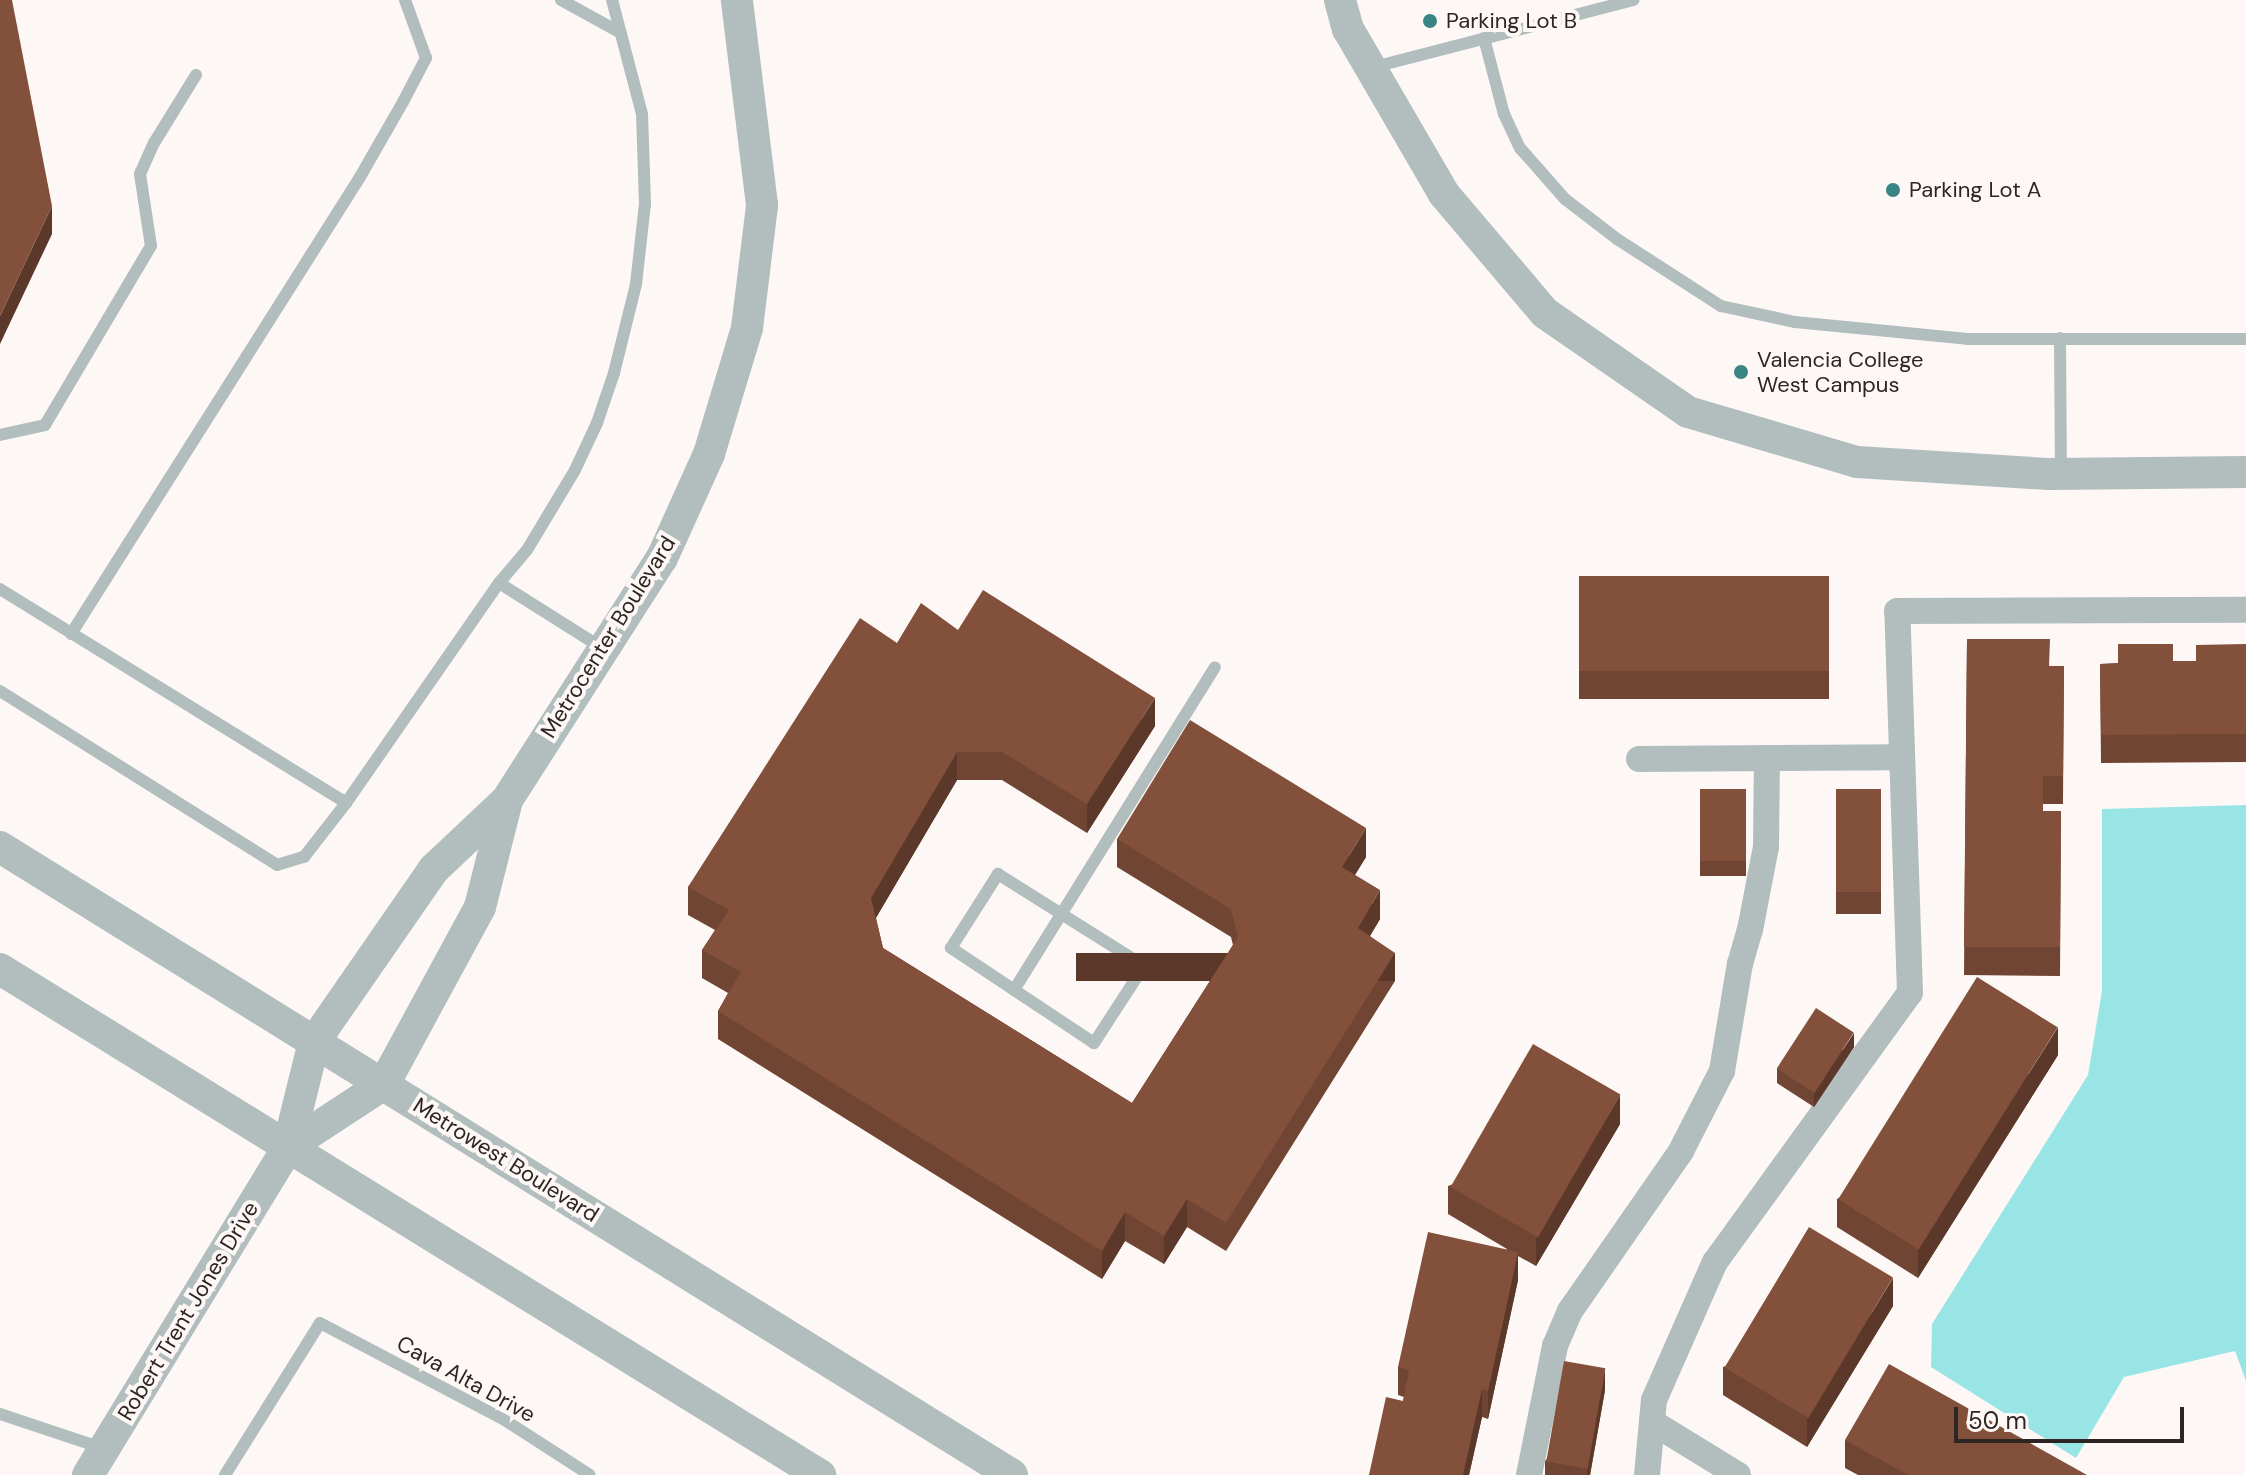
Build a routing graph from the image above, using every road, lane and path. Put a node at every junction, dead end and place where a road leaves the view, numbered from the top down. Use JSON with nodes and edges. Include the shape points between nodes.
{"nodes":[{"id":1,"x":405,"y":0,"type":"edge"},
{"id":2,"x":561,"y":0,"type":"edge"},
{"id":3,"x":612,"y":0,"type":"edge"},
{"id":4,"x":737,"y":0,"type":"edge"},
{"id":5,"x":1340,"y":0,"type":"edge"},
{"id":6,"x":1633,"y":0,"type":"edge"},
{"id":7,"x":621,"y":33,"type":"junction"},
{"id":8,"x":1484,"y":38,"type":"junction"},
{"id":9,"x":1371,"y":68,"type":"junction"},
{"id":10,"x":196,"y":75,"type":"dead end"},
{"id":11,"x":2060,"y":338,"type":"junction"},
{"id":12,"x":2246,"y":339,"type":"edge"},
{"id":13,"x":0,"y":435,"type":"edge"},
{"id":14,"x":2246,"y":472,"type":"edge"},
{"id":15,"x":2061,"y":473,"type":"junction"},
{"id":16,"x":499,"y":583,"type":"junction"},
{"id":17,"x":0,"y":589,"type":"edge"},
{"id":18,"x":2246,"y":610,"type":"edge"},
{"id":19,"x":71,"y":634,"type":"junction"},
{"id":20,"x":604,"y":649,"type":"junction"},
{"id":21,"x":1215,"y":667,"type":"dead end"},
{"id":22,"x":0,"y":691,"type":"edge"},
{"id":23,"x":1902,"y":757,"type":"junction"},
{"id":24,"x":1767,"y":758,"type":"junction"},
{"id":25,"x":1639,"y":759,"type":"dead end"},
{"id":26,"x":507,"y":800,"type":"junction"},
{"id":27,"x":346,"y":803,"type":"junction"},
{"id":28,"x":0,"y":847,"type":"edge"},
{"id":29,"x":1062,"y":915,"type":"junction"},
{"id":30,"x":0,"y":969,"type":"edge"},
{"id":31,"x":1014,"y":990,"type":"junction"},
{"id":32,"x":314,"y":1042,"type":"junction"},
{"id":33,"x":384,"y":1084,"type":"junction"},
{"id":34,"x":288,"y":1147,"type":"junction"},
{"id":35,"x":0,"y":1414,"type":"edge"},
{"id":36,"x":1652,"y":1422,"type":"junction"},
{"id":37,"x":96,"y":1462,"type":"edge"},
{"id":38,"x":225,"y":1475,"type":"edge"},
{"id":39,"x":590,"y":1475,"type":"edge"},
{"id":40,"x":820,"y":1475,"type":"edge"},
{"id":41,"x":1012,"y":1475,"type":"edge"},
{"id":42,"x":1529,"y":1475,"type":"edge"},
{"id":43,"x":1647,"y":1475,"type":"edge"},
{"id":44,"x":1738,"y":1475,"type":"edge"}],
"edges":[{"from":1,"to":19,"type":"lane","via":[[426,58],[403,102]]},
{"from":2,"to":7,"type":"lane"},
{"from":3,"to":7,"type":"lane"},
{"from":4,"to":20,"type":"street","name":"Metrocenter Boulevard","via":[[762,205],[747,328],[709,454],[662,558]]},
{"from":5,"to":9,"type":"street","via":[[1348,29]]},
{"from":6,"to":8,"type":"lane"},
{"from":7,"to":16,"type":"lane","via":[[642,114],[645,204],[636,284],[597,423],[527,550]]},
{"from":8,"to":9,"type":"lane"},
{"from":8,"to":11,"type":"lane","via":[[1504,114],[1520,148],[1565,199],[1721,306],[1795,322],[1967,339]]},
{"from":9,"to":15,"type":"street","via":[[1444,194],[1545,313],[1688,412],[1857,462]]},
{"from":10,"to":13,"type":"lane","via":[[140,174],[151,246],[45,425]]},
{"from":11,"to":12,"type":"lane"},
{"from":11,"to":15,"type":"lane"},
{"from":14,"to":15,"type":"street"},
{"from":16,"to":20,"type":"lane"},
{"from":16,"to":27,"type":"lane"},
{"from":17,"to":19,"type":"lane"},
{"from":18,"to":23,"type":"street","via":[[1897,611]]},
{"from":19,"to":27,"type":"lane"},
{"from":20,"to":26,"type":"street","name":"Metrocenter Boulevard"},
{"from":21,"to":29,"type":"lane"},
{"from":22,"to":27,"type":"lane","via":[[277,865],[304,857]]},
{"from":23,"to":24,"type":"street"},
{"from":23,"to":36,"type":"street","via":[[1910,993],[1715,1262],[1654,1400]]},
{"from":24,"to":25,"type":"street"},
{"from":24,"to":42,"type":"street","via":[[1766,847],[1722,1071],[1681,1151],[1570,1311],[1555,1346]]},
{"from":26,"to":32,"type":"street","name":"Metrocenter Boulevard","via":[[434,869]]},
{"from":26,"to":33,"type":"street","name":"Metrocenter Boulevard","via":[[480,907]]},
{"from":28,"to":32,"type":"street","name":"Metrowest Boulevard"},
{"from":29,"to":31,"type":"lane"},
{"from":29,"to":31,"type":"lane","via":[[998,874],[958,935],[951,948]]},
{"from":29,"to":31,"type":"lane","via":[[1144,966],[1136,979],[1094,1043]]},
{"from":30,"to":34,"type":"street"},
{"from":32,"to":33,"type":"street","name":"Metrowest Boulevard"},
{"from":32,"to":34,"type":"street","name":"Robert Trent Jones Drive"},
{"from":33,"to":34,"type":"street","name":"Robert Trent Jones Drive"},
{"from":33,"to":41,"type":"street","name":"Metrowest Boulevard"},
{"from":34,"to":37,"type":"street","name":"Robert Trent Jones Drive"},
{"from":34,"to":40,"type":"street"},
{"from":35,"to":37,"type":"lane"},
{"from":36,"to":43,"type":"street"},
{"from":36,"to":44,"type":"street"},
{"from":38,"to":39,"type":"lane","name":"Cava Alta Drive","via":[[320,1323],[503,1419]]}]}
